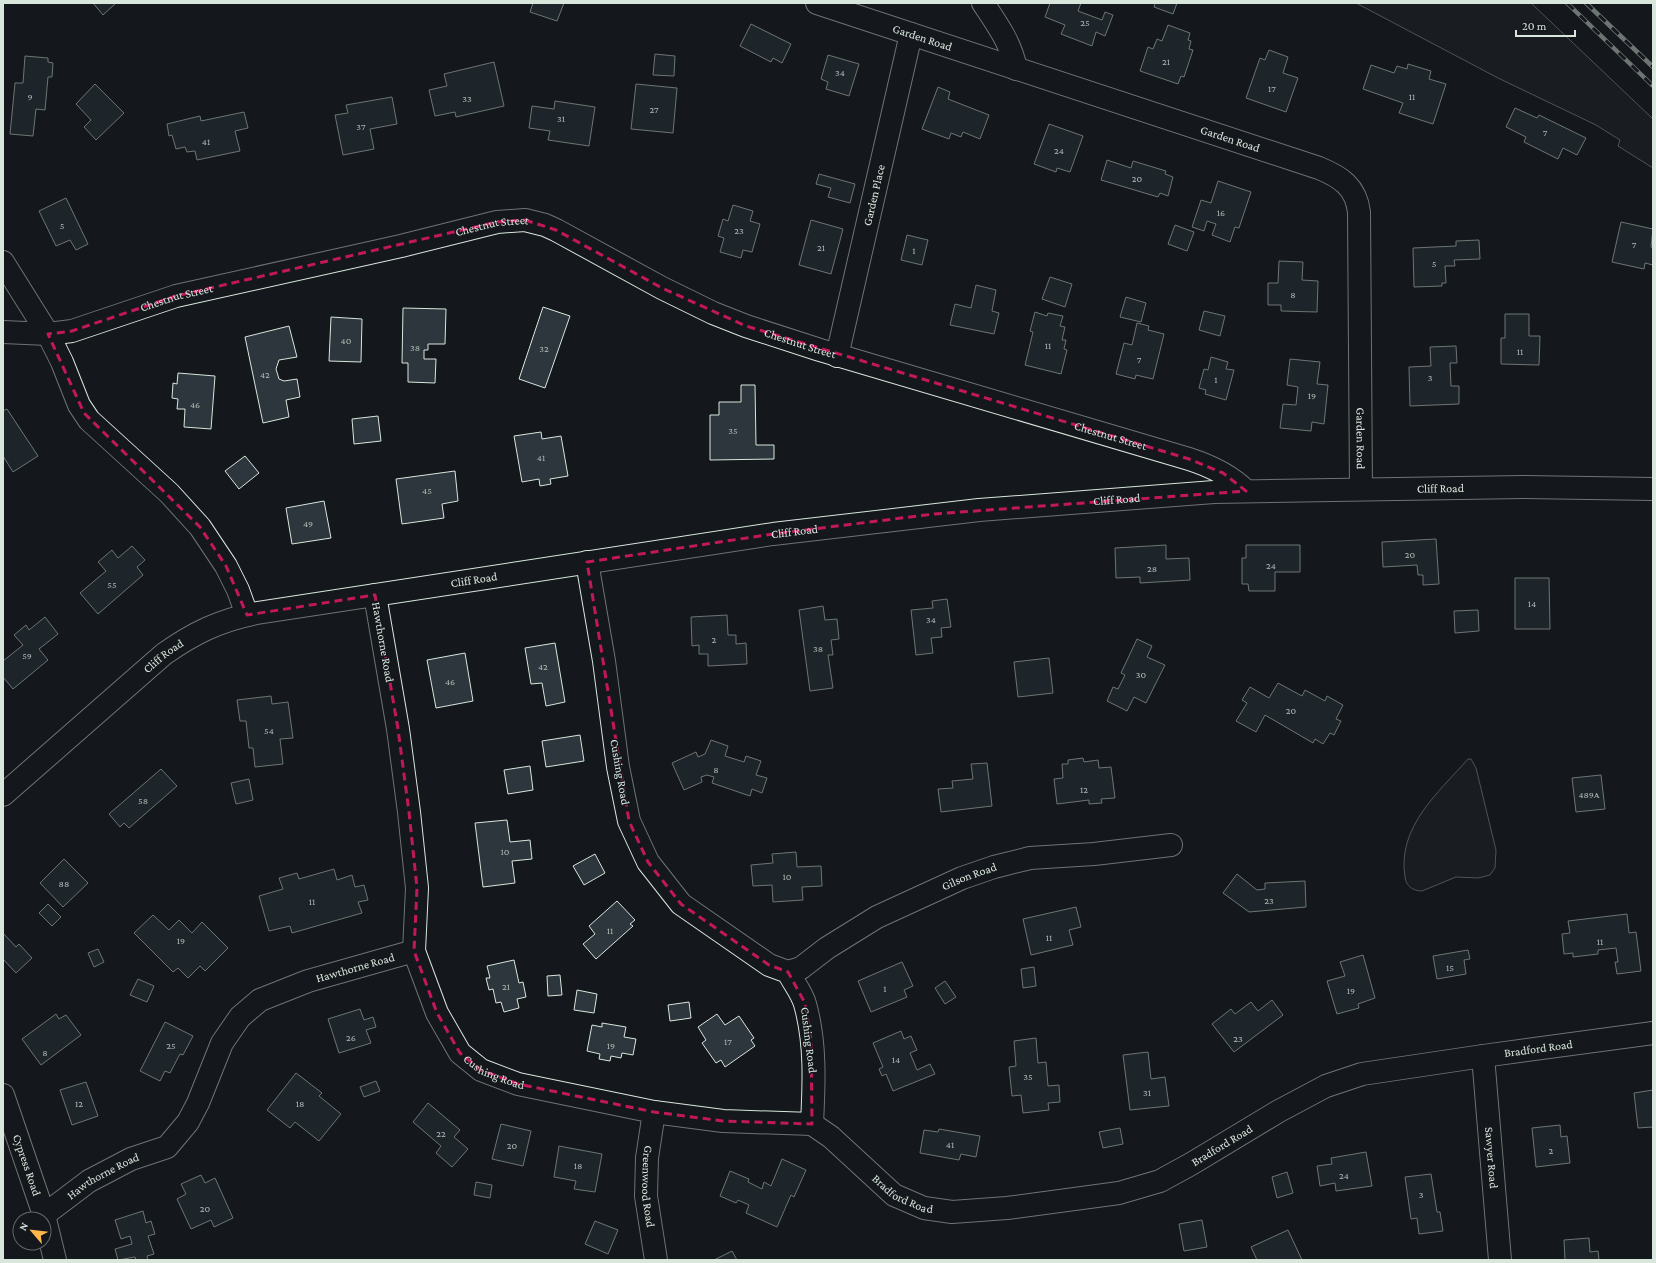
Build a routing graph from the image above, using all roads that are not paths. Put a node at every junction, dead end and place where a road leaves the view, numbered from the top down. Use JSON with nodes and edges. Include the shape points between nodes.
{"nodes":[{"id":1,"x":817,"y":3,"type":"edge"},
{"id":2,"x":983,"y":3,"type":"edge"},
{"id":3,"x":911,"y":34,"type":"junction"},
{"id":4,"x":1016,"y":69,"type":"junction"},
{"id":5,"x":3,"y":262,"type":"edge"},
{"id":6,"x":3,"y":332,"type":"edge"},
{"id":7,"x":48,"y":334,"type":"junction"},
{"id":8,"x":837,"y":356,"type":"junction"},
{"id":9,"x":1653,"y":488,"type":"edge"},
{"id":10,"x":1361,"y":489,"type":"junction"},
{"id":11,"x":1246,"y":492,"type":"junction"},
{"id":12,"x":587,"y":562,"type":"junction"},
{"id":13,"x":375,"y":595,"type":"junction"},
{"id":14,"x":247,"y":615,"type":"junction"},
{"id":15,"x":3,"y":795,"type":"edge"},
{"id":16,"x":1171,"y":844,"type":"dead end"},
{"id":17,"x":414,"y":951,"type":"junction"},
{"id":18,"x":788,"y":972,"type":"junction"},
{"id":19,"x":1653,"y":1033,"type":"edge"},
{"id":20,"x":1483,"y":1056,"type":"junction"},
{"id":21,"x":3,"y":1095,"type":"edge"},
{"id":22,"x":654,"y":1112,"type":"junction"},
{"id":23,"x":812,"y":1124,"type":"junction"},
{"id":24,"x":42,"y":1211,"type":"edge"},
{"id":25,"x":50,"y":1211,"type":"edge"},
{"id":26,"x":656,"y":1260,"type":"edge"},
{"id":27,"x":1500,"y":1260,"type":"edge"}],
"edges":[{"from":1,"to":3,"type":"street","name":"Garden Road"},
{"from":2,"to":4,"type":"street","via":[[1005,37]]},
{"from":3,"to":4,"type":"street","name":"Garden Road"},
{"from":3,"to":8,"type":"street","name":"Garden Place"},
{"from":4,"to":10,"type":"street","name":"Garden Road","via":[[1319,168],[1335,175],[1348,185],[1356,197],[1358,212]]},
{"from":5,"to":7,"type":"street"},
{"from":6,"to":7,"type":"street","name":"Chestnut Street"},
{"from":7,"to":8,"type":"street","name":"Chestnut Street","via":[[72,332],[176,296],[497,222],[525,220],[556,230],[713,313]]},
{"from":7,"to":14,"type":"street","via":[[81,409],[98,428],[169,493],[200,527],[226,566]]},
{"from":8,"to":11,"type":"street","name":"Chestnut Street","via":[[1189,459],[1223,473]]},
{"from":9,"to":10,"type":"street","name":"Cliff Road"},
{"from":10,"to":11,"type":"street","name":"Cliff Road"},
{"from":11,"to":12,"type":"street","name":"Cliff Road","via":[[1160,496],[927,515],[773,534]]},
{"from":12,"to":13,"type":"street","name":"Cliff Road"},
{"from":12,"to":18,"type":"street","name":"Cushing Road","via":[[604,661],[618,767],[629,821],[648,862],[682,904],[769,965]]},
{"from":13,"to":14,"type":"street","name":"Cliff Road"},
{"from":13,"to":17,"type":"street","name":"Hawthorne Road","via":[[409,812],[417,888]]},
{"from":14,"to":15,"type":"street","name":"Cliff Road","via":[[212,625],[164,654]]},
{"from":16,"to":18,"type":"street","name":"Gilson Road","via":[[1094,854],[1030,858],[994,867],[962,878],[877,917],[827,948],[801,968]]},
{"from":17,"to":22,"type":"street","name":"Cushing Road","via":[[437,1013],[460,1053],[481,1070],[518,1084]]},
{"from":17,"to":25,"type":"street","name":"Hawthorne Road","via":[[308,981],[260,1000],[240,1017],[222,1043],[188,1122],[167,1147],[131,1159],[89,1181]]},
{"from":18,"to":23,"type":"street","name":"Cushing Road","via":[[805,1003],[811,1040],[814,1077]]},
{"from":19,"to":20,"type":"street","name":"Bradford Road"},
{"from":20,"to":23,"type":"street","name":"Bradford Road","via":[[1362,1074],[1326,1086],[1160,1181],[1119,1193],[1007,1208],[952,1212],[924,1208],[894,1195],[831,1137]]},
{"from":20,"to":27,"type":"street","name":"Sawyer Road"},
{"from":21,"to":24,"type":"street","name":"Cypress Road"},
{"from":22,"to":23,"type":"street","name":"Cushing Road","via":[[723,1121]]},
{"from":22,"to":26,"type":"street","name":"Greenwood Road","via":[[647,1158],[646,1196]]}]}
